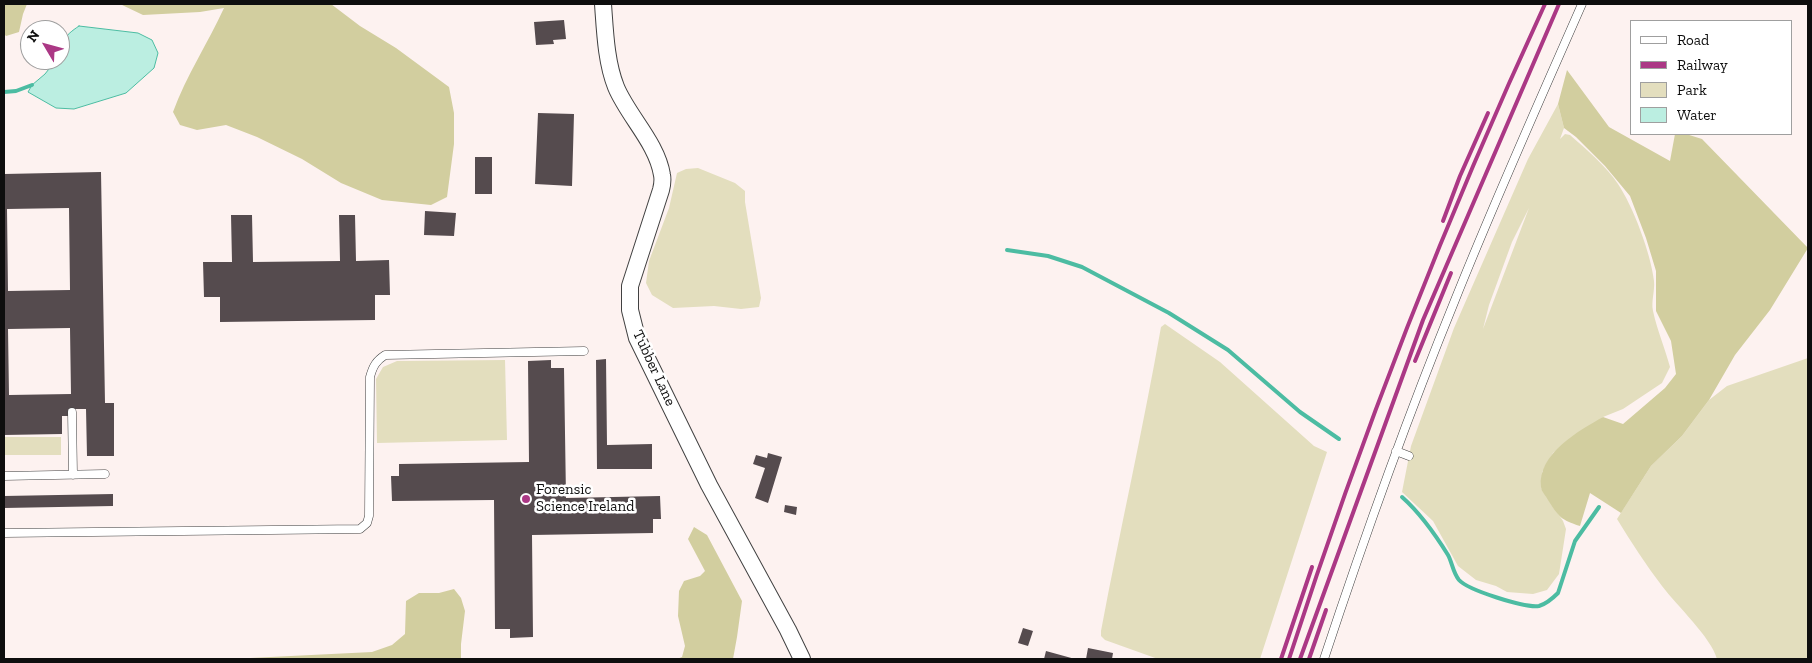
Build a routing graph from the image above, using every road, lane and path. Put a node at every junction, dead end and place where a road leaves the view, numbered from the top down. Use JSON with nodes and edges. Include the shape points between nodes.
{"nodes":[{"id":1,"x":603,"y":4,"type":"edge"},
{"id":2,"x":1582,"y":4,"type":"edge"},
{"id":3,"x":584,"y":351,"type":"dead end"},
{"id":4,"x":72,"y":412,"type":"dead end"},
{"id":5,"x":1396,"y":451,"type":"junction"},
{"id":6,"x":1409,"y":456,"type":"dead end"},
{"id":7,"x":105,"y":474,"type":"dead end"},
{"id":8,"x":73,"y":475,"type":"junction"},
{"id":9,"x":4,"y":476,"type":"edge"},
{"id":10,"x":4,"y":533,"type":"edge"},
{"id":11,"x":802,"y":659,"type":"edge"},
{"id":12,"x":1324,"y":659,"type":"edge"}],
"edges":[{"from":1,"to":11,"type":"street","name":"Tubber Lane","via":[[615,85],[652,149],[663,176],[630,286],[630,310],[637,338],[709,485]]},
{"from":2,"to":5,"type":"lane","via":[[1455,298]]},
{"from":3,"to":10,"type":"lane","via":[[385,355],[378,360],[370,377],[369,516],[360,529]]},
{"from":4,"to":8,"type":"lane"},
{"from":5,"to":6,"type":"lane"},
{"from":5,"to":12,"type":"lane"},
{"from":7,"to":8,"type":"lane"},
{"from":8,"to":9,"type":"lane"}]}
